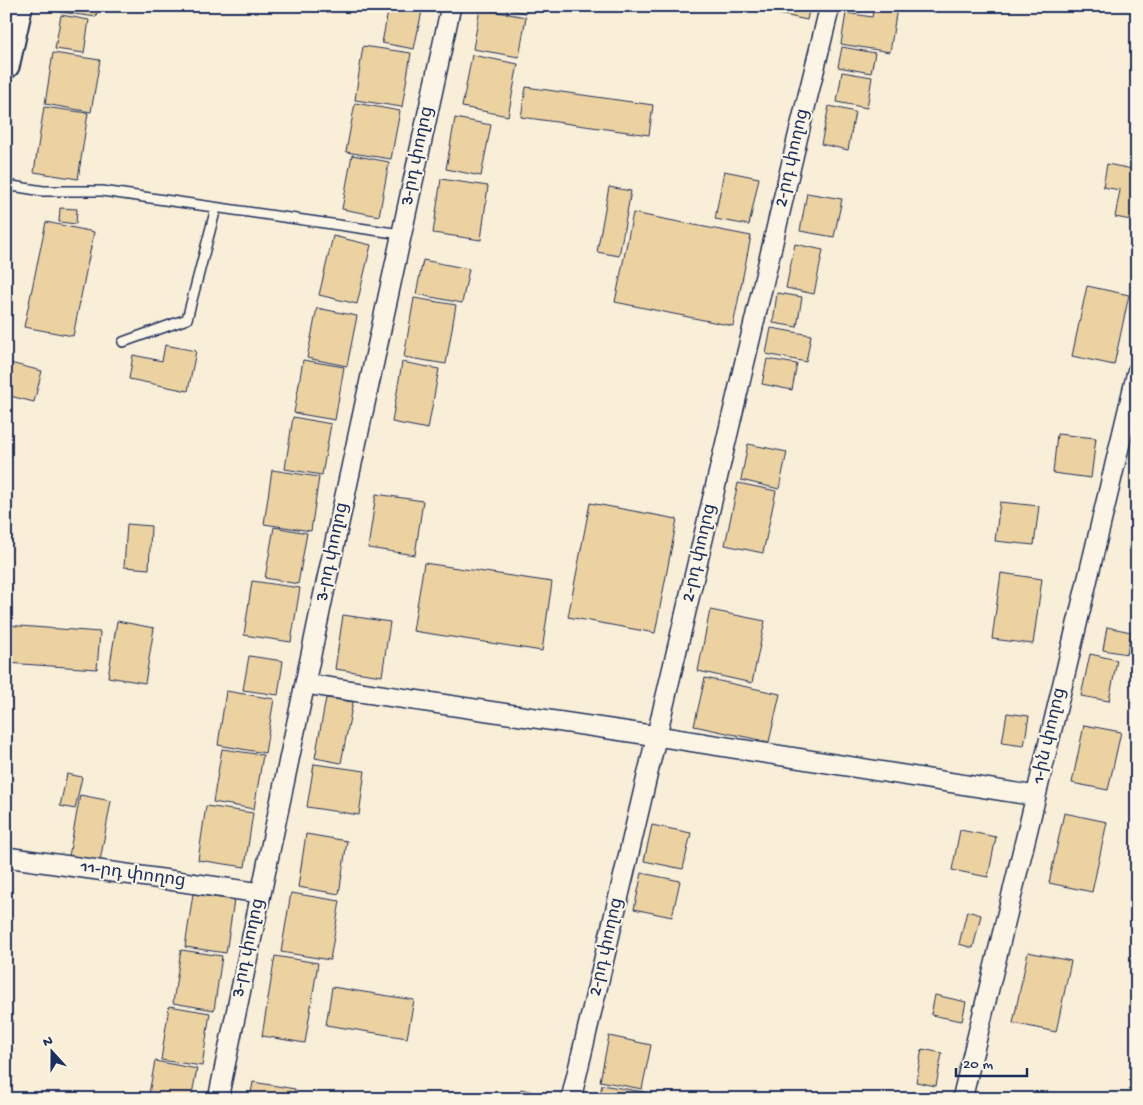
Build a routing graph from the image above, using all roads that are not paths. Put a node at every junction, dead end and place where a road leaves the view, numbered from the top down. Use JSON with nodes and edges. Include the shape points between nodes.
{"nodes":[{"id":1,"x":19,"y":6,"type":"edge"},
{"id":2,"x":451,"y":6,"type":"edge"},
{"id":3,"x":830,"y":6,"type":"edge"},
{"id":4,"x":6,"y":65,"type":"edge"},
{"id":5,"x":6,"y":185,"type":"edge"},
{"id":6,"x":216,"y":208,"type":"junction"},
{"id":7,"x":401,"y":234,"type":"junction"},
{"id":8,"x":123,"y":342,"type":"dead end"},
{"id":9,"x":1137,"y":372,"type":"edge"},
{"id":10,"x":306,"y":684,"type":"junction"},
{"id":11,"x":657,"y":736,"type":"junction"},
{"id":12,"x":1036,"y":796,"type":"junction"},
{"id":13,"x":6,"y":857,"type":"edge"},
{"id":14,"x":260,"y":893,"type":"junction"},
{"id":15,"x":218,"y":1099,"type":"edge"},
{"id":16,"x":570,"y":1099,"type":"edge"},
{"id":17,"x":962,"y":1099,"type":"edge"}],
"edges":[{"from":1,"to":4,"type":"main road"},
{"from":2,"to":7,"type":"street","name":"3-րդ փողոց"},
{"from":3,"to":11,"type":"street","name":"2-րդ փողոց"},
{"from":5,"to":6,"type":"lane","via":[[43,191],[102,191]]},
{"from":6,"to":7,"type":"lane"},
{"from":6,"to":8,"type":"lane","via":[[187,319]]},
{"from":7,"to":10,"type":"street","name":"3-րդ փողոց"},
{"from":9,"to":12,"type":"street","name":"1-ին փողոց"},
{"from":10,"to":11,"type":"street"},
{"from":10,"to":14,"type":"street","name":"3-րդ փողոց"},
{"from":11,"to":12,"type":"street"},
{"from":11,"to":16,"type":"street","name":"2-րդ փողոց"},
{"from":12,"to":17,"type":"street","name":"1-ին փողոց"},
{"from":13,"to":14,"type":"street","name":"11-րդ փողոց"},
{"from":14,"to":15,"type":"street","name":"3-րդ փողոց"}]}
